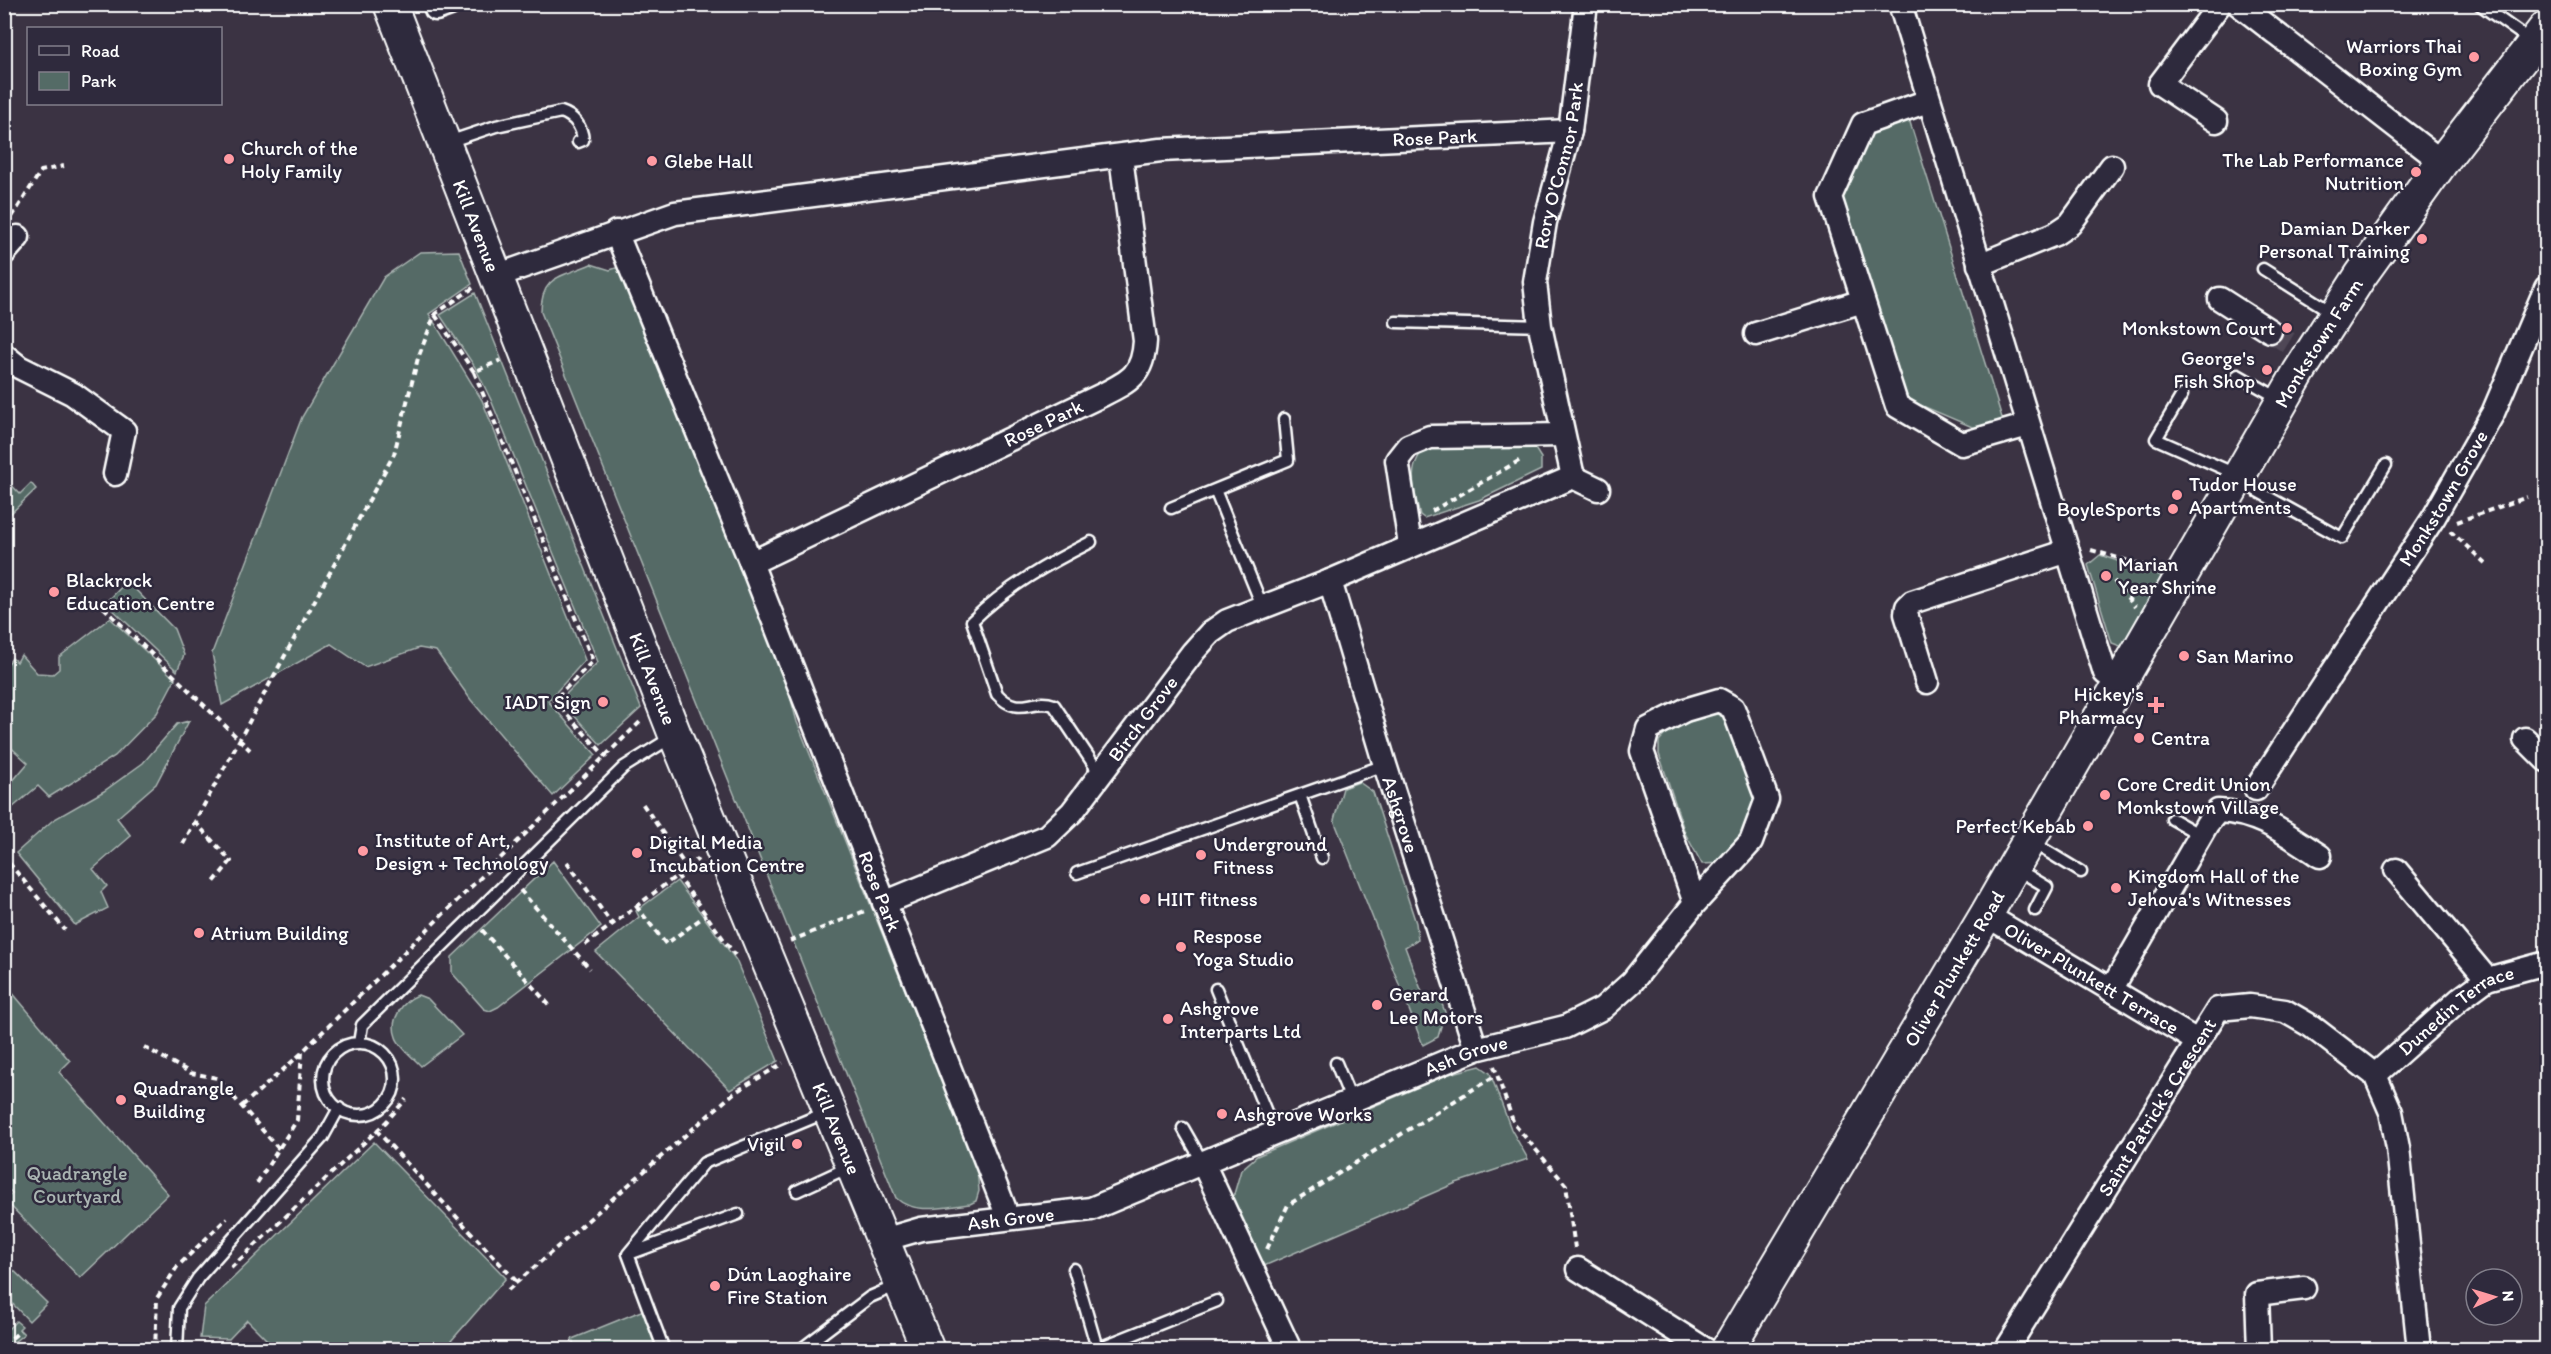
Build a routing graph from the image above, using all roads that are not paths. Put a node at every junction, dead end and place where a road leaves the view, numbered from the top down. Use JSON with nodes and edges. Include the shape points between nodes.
{"nodes":[{"id":1,"x":390,"y":4,"type":"edge"},
{"id":2,"x":1586,"y":4,"type":"edge"},
{"id":3,"x":2220,"y":4,"type":"edge"},
{"id":4,"x":2238,"y":4,"type":"edge"},
{"id":5,"x":2479,"y":4,"type":"edge"},
{"id":6,"x":1900,"y":8,"type":"edge"},
{"id":7,"x":2540,"y":35,"type":"edge"},
{"id":8,"x":1928,"y":101,"type":"junction"},
{"id":9,"x":2216,"y":121,"type":"dead end"},
{"id":10,"x":1570,"y":131,"type":"junction"},
{"id":11,"x":578,"y":142,"type":"dead end"},
{"id":12,"x":443,"y":144,"type":"junction"},
{"id":13,"x":1121,"y":157,"type":"junction"},
{"id":14,"x":2442,"y":162,"type":"junction"},
{"id":15,"x":2112,"y":166,"type":"dead end"},
{"id":16,"x":616,"y":232,"type":"junction"},
{"id":17,"x":1979,"y":265,"type":"junction"},
{"id":18,"x":2263,"y":269,"type":"dead end"},
{"id":19,"x":485,"y":282,"type":"junction"},
{"id":20,"x":2546,"y":292,"type":"edge"},
{"id":21,"x":2220,"y":299,"type":"dead end"},
{"id":22,"x":1863,"y":301,"type":"junction"},
{"id":23,"x":2335,"y":315,"type":"junction"},
{"id":24,"x":1396,"y":322,"type":"dead end"},
{"id":25,"x":1540,"y":326,"type":"junction"},
{"id":26,"x":2270,"y":331,"type":"tunnel mouth"},
{"id":27,"x":1756,"y":334,"type":"dead end"},
{"id":28,"x":4,"y":356,"type":"edge"},
{"id":29,"x":2238,"y":375,"type":"dead end"},
{"id":30,"x":2182,"y":395,"type":"dead end"},
{"id":31,"x":2282,"y":401,"type":"junction"},
{"id":32,"x":1284,"y":419,"type":"dead end"},
{"id":33,"x":2028,"y":425,"type":"junction"},
{"id":34,"x":1563,"y":435,"type":"junction"},
{"id":35,"x":2386,"y":465,"type":"dead end"},
{"id":36,"x":115,"y":474,"type":"dead end"},
{"id":37,"x":1573,"y":477,"type":"junction"},
{"id":38,"x":2238,"y":478,"type":"junction"},
{"id":39,"x":1598,"y":489,"type":"dead end"},
{"id":40,"x":1215,"y":490,"type":"junction"},
{"id":41,"x":1171,"y":508,"type":"dead end"},
{"id":42,"x":1408,"y":537,"type":"junction"},
{"id":43,"x":1091,"y":542,"type":"dead end"},
{"id":44,"x":2066,"y":547,"type":"junction"},
{"id":45,"x":751,"y":563,"type":"junction"},
{"id":46,"x":2169,"y":578,"type":"joint"},
{"id":47,"x":1330,"y":581,"type":"junction"},
{"id":48,"x":1263,"y":608,"type":"junction"},
{"id":49,"x":1928,"y":682,"type":"dead end"},
{"id":50,"x":2120,"y":684,"type":"junction"},
{"id":51,"x":675,"y":735,"type":"junction"},
{"id":52,"x":2525,"y":739,"type":"dead end"},
{"id":53,"x":2547,"y":760,"type":"edge"},
{"id":54,"x":1385,"y":765,"type":"junction"},
{"id":55,"x":1100,"y":774,"type":"junction"},
{"id":56,"x":2256,"y":789,"type":"dead end"},
{"id":57,"x":1300,"y":795,"type":"junction"},
{"id":58,"x":2172,"y":819,"type":"dead end"},
{"id":59,"x":2200,"y":835,"type":"junction"},
{"id":60,"x":2022,"y":854,"type":"junction"},
{"id":61,"x":2320,"y":856,"type":"dead end"},
{"id":62,"x":1322,"y":858,"type":"dead end"},
{"id":63,"x":2396,"y":870,"type":"dead end"},
{"id":64,"x":2081,"y":872,"type":"dead end"},
{"id":65,"x":1077,"y":873,"type":"dead end"},
{"id":66,"x":884,"y":903,"type":"junction"},
{"id":67,"x":1695,"y":903,"type":"junction"},
{"id":68,"x":2035,"y":910,"type":"dead end"},
{"id":69,"x":1986,"y":915,"type":"junction"},
{"id":70,"x":2547,"y":963,"type":"edge"},
{"id":71,"x":2487,"y":979,"type":"junction"},
{"id":72,"x":1216,"y":989,"type":"dead end"},
{"id":73,"x":2111,"y":990,"type":"junction"},
{"id":74,"x":2197,"y":1041,"type":"junction"},
{"id":75,"x":359,"y":1043,"type":"junction"},
{"id":76,"x":1483,"y":1047,"type":"junction"},
{"id":77,"x":1336,"y":1063,"type":"dead end"},
{"id":78,"x":2375,"y":1075,"type":"junction"},
{"id":79,"x":1353,"y":1102,"type":"junction"},
{"id":80,"x":339,"y":1108,"type":"junction"},
{"id":81,"x":829,"y":1111,"type":"junction"},
{"id":82,"x":1183,"y":1128,"type":"dead end"},
{"id":83,"x":1275,"y":1134,"type":"junction"},
{"id":84,"x":1203,"y":1163,"type":"junction"},
{"id":85,"x":852,"y":1166,"type":"junction"},
{"id":86,"x":797,"y":1191,"type":"dead end"},
{"id":87,"x":738,"y":1214,"type":"dead end"},
{"id":88,"x":1006,"y":1217,"type":"junction"},
{"id":89,"x":883,"y":1240,"type":"junction"},
{"id":90,"x":628,"y":1254,"type":"junction"},
{"id":91,"x":1074,"y":1269,"type":"dead end"},
{"id":92,"x":1578,"y":1269,"type":"road end"},
{"id":93,"x":901,"y":1284,"type":"junction"},
{"id":94,"x":2304,"y":1288,"type":"dead end"},
{"id":95,"x":1217,"y":1301,"type":"dead end"},
{"id":96,"x":1095,"y":1349,"type":"edge"},
{"id":97,"x":177,"y":1350,"type":"edge"},
{"id":98,"x":664,"y":1350,"type":"edge"},
{"id":99,"x":800,"y":1350,"type":"edge"},
{"id":100,"x":928,"y":1350,"type":"edge"},
{"id":101,"x":1290,"y":1350,"type":"edge"},
{"id":102,"x":1706,"y":1350,"type":"edge"},
{"id":103,"x":1727,"y":1350,"type":"edge"},
{"id":104,"x":2006,"y":1350,"type":"edge"},
{"id":105,"x":2259,"y":1350,"type":"edge"},
{"id":106,"x":2419,"y":1350,"type":"edge"}],
"edges":[{"from":1,"to":12,"type":"street","name":"Kill Avenue"},
{"from":2,"to":10,"type":"street","name":"Rory O'Connor Park"},
{"from":3,"to":9,"type":"street","via":[[2160,84]]},
{"from":4,"to":14,"type":"street"},
{"from":5,"to":7,"type":"lane"},
{"from":6,"to":8,"type":"street"},
{"from":7,"to":14,"type":"street","name":"Monkstown Farm"},
{"from":8,"to":17,"type":"street"},
{"from":8,"to":22,"type":"street","via":[[1863,124],[1830,197]]},
{"from":10,"to":13,"type":"street","name":"Rose Park","via":[[1161,150]]},
{"from":10,"to":25,"type":"street","name":"Rory O'Connor Park","via":[[1538,262],[1535,282]]},
{"from":11,"to":12,"type":"lane","via":[[583,140],[579,127],[561,112],[496,126]]},
{"from":12,"to":19,"type":"street","name":"Kill Avenue"},
{"from":13,"to":16,"type":"street","name":"Rose Park","via":[[675,213]]},
{"from":13,"to":45,"type":"street","name":"Rose Park","via":[[1145,341],[1138,373],[1121,386]]},
{"from":14,"to":23,"type":"street","name":"Monkstown Farm"},
{"from":15,"to":17,"type":"street","via":[[2070,224]]},
{"from":16,"to":19,"type":"street","name":"Rose Park"},
{"from":16,"to":45,"type":"street","name":"Rose Park"},
{"from":17,"to":33,"type":"street"},
{"from":18,"to":23,"type":"lane"},
{"from":19,"to":51,"type":"street","name":"Kill Avenue"},
{"from":20,"to":56,"type":"street","name":"Monkstown Grove","via":[[2493,413],[2434,517]]},
{"from":21,"to":26,"type":"street"},
{"from":22,"to":27,"type":"street"},
{"from":22,"to":33,"type":"street","via":[[1897,406],[1962,444]]},
{"from":23,"to":31,"type":"street","name":"Monkstown Farm","via":[[2301,351]]},
{"from":24,"to":25,"type":"lane"},
{"from":25,"to":34,"type":"street"},
{"from":28,"to":36,"type":"street","via":[[73,394],[124,431]]},
{"from":29,"to":31,"type":"lane"},
{"from":30,"to":38,"type":"lane","via":[[2156,439]]},
{"from":31,"to":38,"type":"street","name":"Monkstown Farm"},
{"from":32,"to":40,"type":"lane","via":[[1288,460]]},
{"from":33,"to":44,"type":"street"},
{"from":34,"to":37,"type":"street"},
{"from":34,"to":42,"type":"street","via":[[1430,437],[1408,446],[1397,460]]},
{"from":35,"to":38,"type":"lane","via":[[2342,538]]},
{"from":37,"to":39,"type":"street"},
{"from":37,"to":42,"type":"street","name":"Birch Grove"},
{"from":38,"to":46,"type":"street","name":"Monkstown Farm"},
{"from":40,"to":41,"type":"lane"},
{"from":40,"to":48,"type":"lane"},
{"from":42,"to":47,"type":"street","name":"Birch Grove"},
{"from":43,"to":55,"type":"lane","via":[[990,603],[972,621],[997,694],[1018,708],[1046,702],[1054,705]]},
{"from":44,"to":49,"type":"street","via":[[1912,602],[1906,614]]},
{"from":44,"to":50,"type":"street","via":[[2105,673]]},
{"from":45,"to":66,"type":"street","name":"Rose Park"},
{"from":46,"to":50,"type":"street","name":"Oliver Plunkett Road"},
{"from":47,"to":48,"type":"street","name":"Birch Grove"},
{"from":47,"to":54,"type":"street","name":"Ashgrove"},
{"from":48,"to":55,"type":"street","name":"Birch Grove","via":[[1227,621],[1210,633]]},
{"from":50,"to":60,"type":"street","name":"Oliver Plunkett Road"},
{"from":51,"to":75,"type":"lane","via":[[619,772],[362,1025]]},
{"from":51,"to":81,"type":"street","name":"Kill Avenue"},
{"from":52,"to":53,"type":"street"},
{"from":54,"to":57,"type":"lane"},
{"from":54,"to":76,"type":"street","name":"Ashgrove"},
{"from":55,"to":66,"type":"street","name":"Birch Grove","via":[[1072,812],[1047,836]]},
{"from":57,"to":62,"type":"lane"},
{"from":57,"to":65,"type":"lane"},
{"from":58,"to":59,"type":"lane"},
{"from":59,"to":61,"type":"street","via":[[2218,811],[2236,811],[2264,820]]},
{"from":59,"to":73,"type":"street"},
{"from":60,"to":64,"type":"lane"},
{"from":60,"to":68,"type":"lane","via":[[2047,887]]},
{"from":60,"to":69,"type":"street","name":"Oliver Plunkett Road"},
{"from":63,"to":71,"type":"street"},
{"from":66,"to":88,"type":"street","name":"Rose Park"},
{"from":67,"to":67,"type":"street","name":"Ash Grove","via":[[1751,842],[1767,799],[1733,708],[1719,700],[1685,710],[1648,729],[1642,751]]},
{"from":67,"to":76,"type":"street","name":"Ash Grove","via":[[1632,982],[1603,1008],[1565,1027]]},
{"from":69,"to":73,"type":"street","name":"Oliver Plunkett Terrace"},
{"from":69,"to":103,"type":"street","name":"Oliver Plunkett Road"},
{"from":70,"to":71,"type":"street","name":"Dunedin Terrace"},
{"from":71,"to":78,"type":"street","name":"Dunedin Terrace"},
{"from":72,"to":83,"type":"lane"},
{"from":73,"to":74,"type":"street","name":"Oliver Plunkett Terrace"},
{"from":74,"to":78,"type":"street","name":"Saint Patrick's Crescent","via":[[2218,1009],[2250,1006],[2285,1011]]},
{"from":74,"to":104,"type":"street","name":"Saint Patrick's Crescent"},
{"from":75,"to":80,"type":"lane","via":[[338,1049],[325,1067],[325,1090]]},
{"from":75,"to":80,"type":"lane","via":[[381,1050],[389,1059],[394,1070],[393,1091],[388,1101],[371,1113],[360,1115]]},
{"from":76,"to":79,"type":"street","name":"Ash Grove"},
{"from":77,"to":79,"type":"lane"},
{"from":78,"to":106,"type":"street","name":"Saint Patrick's Crescent","via":[[2391,1112],[2398,1148]]},
{"from":79,"to":83,"type":"street","name":"Ash Grove"},
{"from":80,"to":97,"type":"lane","via":[[322,1137],[198,1278],[179,1308]]},
{"from":81,"to":85,"type":"street","name":"Kill Avenue"},
{"from":81,"to":90,"type":"lane","via":[[704,1163]]},
{"from":82,"to":84,"type":"lane"},
{"from":83,"to":84,"type":"street","name":"Ash Grove"},
{"from":84,"to":88,"type":"street","name":"Ash Grove","via":[[1091,1209]]},
{"from":84,"to":101,"type":"street"},
{"from":85,"to":86,"type":"lane"},
{"from":85,"to":89,"type":"street","name":"Kill Avenue"},
{"from":87,"to":90,"type":"lane"},
{"from":88,"to":89,"type":"street","name":"Ash Grove","via":[[921,1229]]},
{"from":89,"to":93,"type":"street","name":"Kill Avenue"},
{"from":90,"to":98,"type":"lane"},
{"from":91,"to":96,"type":"lane"},
{"from":92,"to":102,"type":"street"},
{"from":93,"to":99,"type":"lane","via":[[870,1297]]},
{"from":93,"to":100,"type":"street","name":"Kill Avenue"},
{"from":94,"to":105,"type":"street","via":[[2257,1294]]},
{"from":95,"to":96,"type":"lane"}]}
